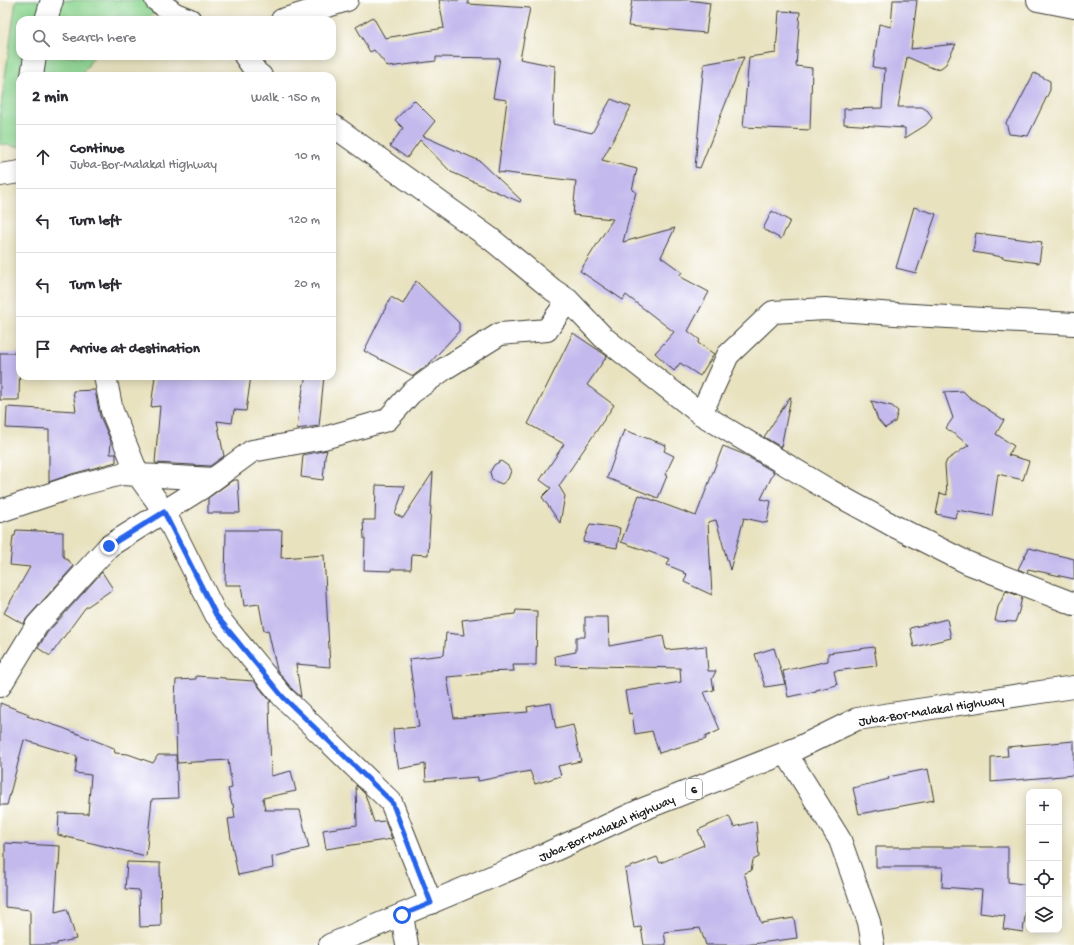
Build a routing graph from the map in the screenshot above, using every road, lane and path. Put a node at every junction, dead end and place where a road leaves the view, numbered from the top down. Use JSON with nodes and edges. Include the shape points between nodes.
{"nodes":[{"id":1,"x":52,"y":0,"type":"edge"},
{"id":2,"x":156,"y":0,"type":"edge"},
{"id":3,"x":347,"y":0,"type":"edge"},
{"id":4,"x":1038,"y":0,"type":"edge"},
{"id":5,"x":1074,"y":7,"type":"edge"},
{"id":6,"x":47,"y":16,"type":"edge"},
{"id":7,"x":180,"y":16,"type":"edge"},
{"id":8,"x":295,"y":16,"type":"edge"},
{"id":9,"x":34,"y":60,"type":"edge"},
{"id":10,"x":248,"y":60,"type":"edge"},
{"id":11,"x":33,"y":72,"type":"edge"},
{"id":12,"x":256,"y":72,"type":"edge"},
{"id":13,"x":336,"y":129,"type":"edge"},
{"id":14,"x":16,"y":173,"type":"edge"},
{"id":15,"x":0,"y":175,"type":"edge"},
{"id":16,"x":568,"y":300,"type":"junction"},
{"id":17,"x":1074,"y":324,"type":"edge"},
{"id":18,"x":106,"y":380,"type":"edge"},
{"id":19,"x":701,"y":414,"type":"junction"},
{"id":20,"x":138,"y":475,"type":"junction"},
{"id":21,"x":214,"y":479,"type":"junction"},
{"id":22,"x":0,"y":511,"type":"edge"},
{"id":23,"x":164,"y":512,"type":"junction"},
{"id":24,"x":1074,"y":604,"type":"edge"},
{"id":25,"x":0,"y":686,"type":"edge"},
{"id":26,"x":1074,"y":687,"type":"edge"},
{"id":27,"x":786,"y":753,"type":"junction"},
{"id":28,"x":431,"y":903,"type":"junction"},
{"id":29,"x":402,"y":915,"type":"junction"},
{"id":30,"x":330,"y":945,"type":"edge"},
{"id":31,"x":407,"y":945,"type":"edge"},
{"id":32,"x":873,"y":945,"type":"edge"}],
"edges":[{"from":1,"to":6,"type":"street"},
{"from":2,"to":7,"type":"street"},
{"from":3,"to":8,"type":"street"},
{"from":4,"to":5,"type":"street"},
{"from":9,"to":11,"type":"street"},
{"from":10,"to":12,"type":"street"},
{"from":13,"to":16,"type":"street","via":[[491,239]]},
{"from":14,"to":15,"type":"street"},
{"from":16,"to":19,"type":"street","via":[[604,338]]},
{"from":16,"to":21,"type":"street","via":[[547,330],[500,334],[411,393],[387,420],[324,438],[252,451]]},
{"from":17,"to":19,"type":"street","via":[[825,309],[774,312],[728,355]]},
{"from":18,"to":20,"type":"street","via":[[112,411]]},
{"from":19,"to":24,"type":"street","via":[[892,525],[968,563]]},
{"from":20,"to":21,"type":"street"},
{"from":20,"to":22,"type":"street","via":[[113,476]]},
{"from":20,"to":23,"type":"street"},
{"from":21,"to":23,"type":"street"},
{"from":23,"to":25,"type":"street","via":[[109,546],[37,625]]},
{"from":23,"to":28,"type":"street","via":[[216,615],[283,697],[392,802]]},
{"from":26,"to":27,"type":"street","name":"Juba-Bor-Malakal Highway","number":"6","via":[[857,719]]},
{"from":27,"to":28,"type":"street","name":"Juba-Bor-Malakal Highway","number":"6","via":[[641,810]]},
{"from":27,"to":32,"type":"street","via":[[840,840],[869,922]]},
{"from":28,"to":29,"type":"street","name":"Juba-Bor-Malakal Highway","number":"6"},
{"from":29,"to":30,"type":"street","name":"Juba-Bor-Malakal Highway","number":"6"},
{"from":29,"to":31,"type":"street"}]}
